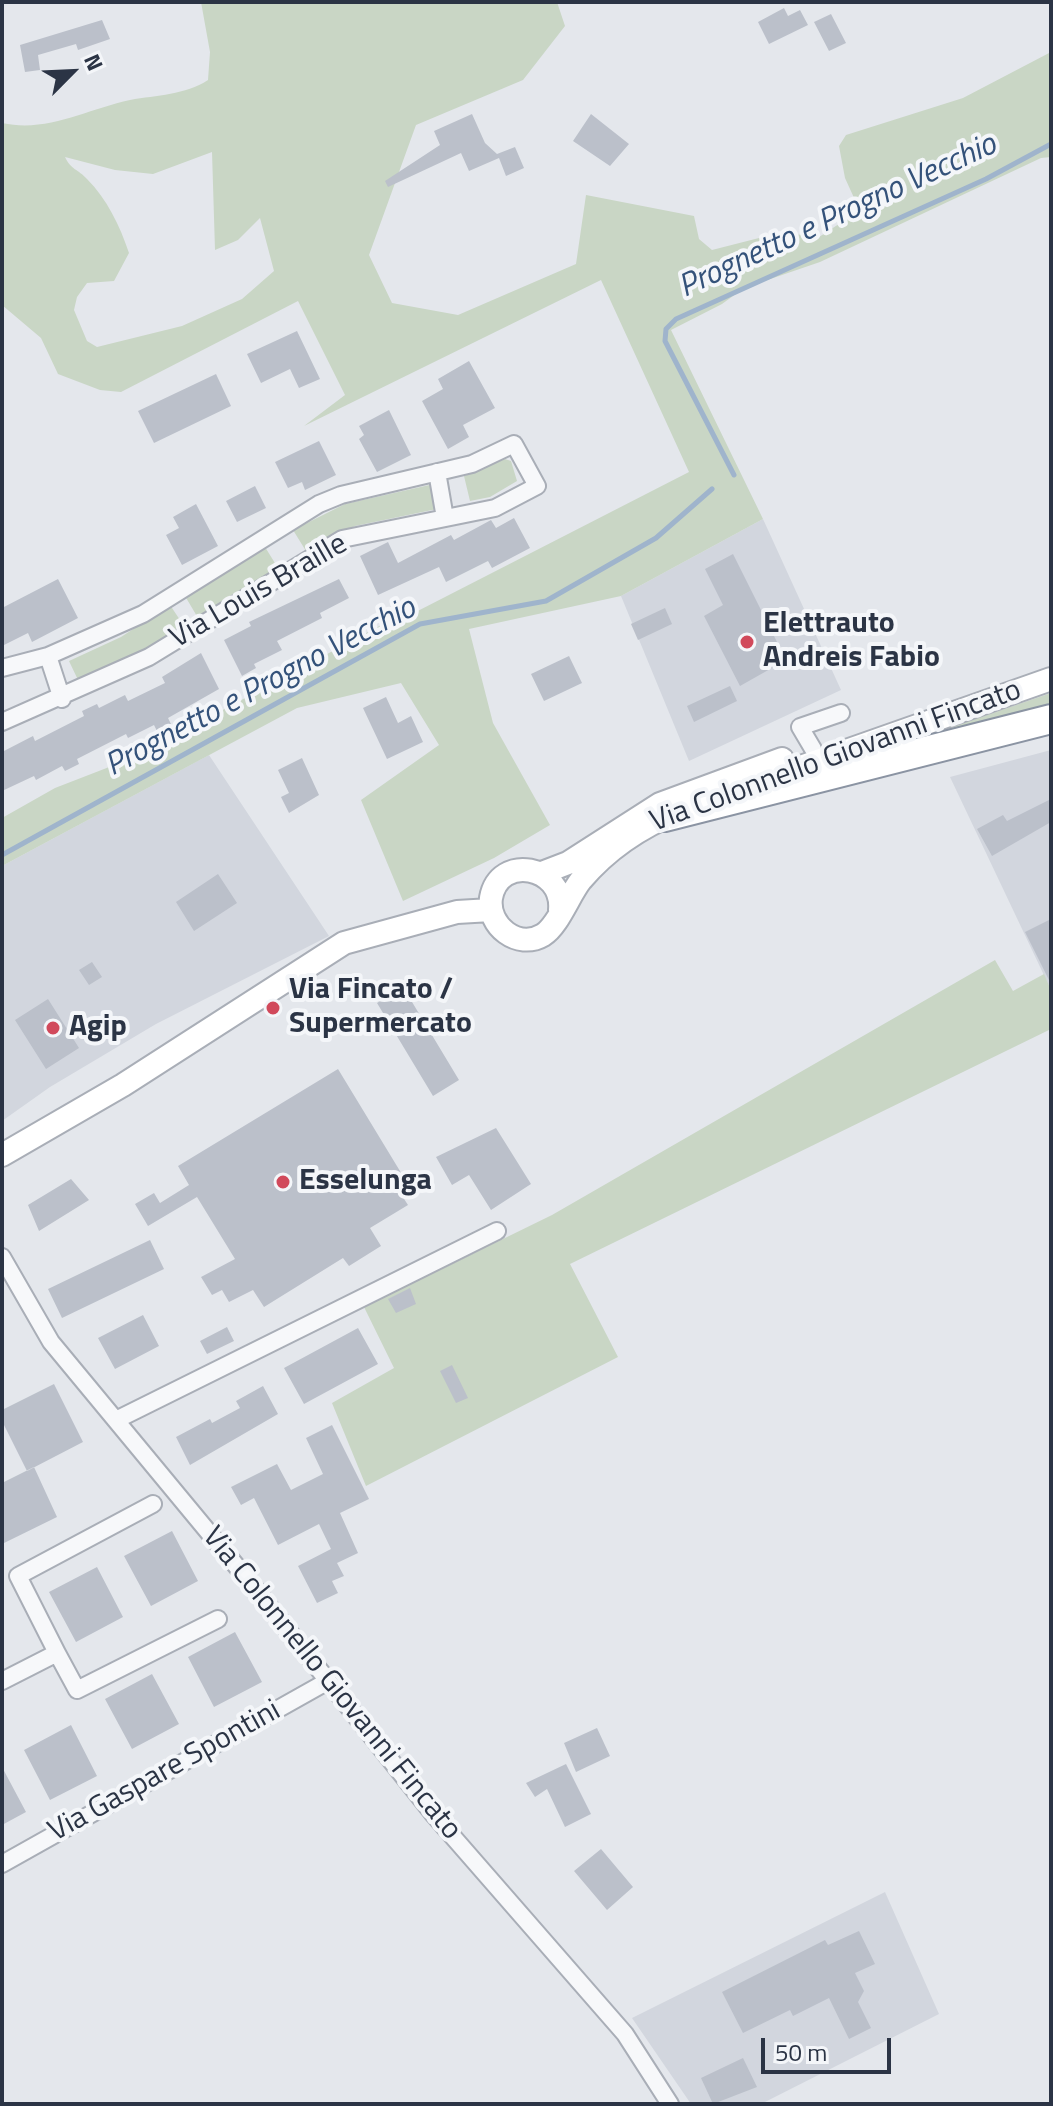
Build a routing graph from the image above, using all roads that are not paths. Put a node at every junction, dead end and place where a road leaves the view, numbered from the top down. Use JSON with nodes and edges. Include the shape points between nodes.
{"nodes":[{"id":1,"x":437,"y":472,"type":"junction"},
{"id":2,"x":445,"y":518,"type":"junction"},
{"id":3,"x":48,"y":656,"type":"junction"},
{"id":4,"x":1051,"y":664,"type":"edge"},
{"id":5,"x":2,"y":668,"type":"edge"},
{"id":6,"x":1051,"y":679,"type":"edge"},
{"id":7,"x":62,"y":699,"type":"junction"},
{"id":8,"x":841,"y":713,"type":"dead end"},
{"id":9,"x":1051,"y":719,"type":"edge"},
{"id":10,"x":2,"y":722,"type":"edge"},
{"id":11,"x":813,"y":749,"type":"junction"},
{"id":12,"x":665,"y":817,"type":"junction"},
{"id":13,"x":542,"y":873,"type":"junction"},
{"id":14,"x":491,"y":910,"type":"junction"},
{"id":15,"x":560,"y":910,"type":"junction"},
{"id":16,"x":2,"y":1155,"type":"edge"},
{"id":17,"x":497,"y":1231,"type":"dead end"},
{"id":18,"x":2,"y":1257,"type":"edge"},
{"id":19,"x":116,"y":1420,"type":"junction"},
{"id":20,"x":153,"y":1504,"type":"dead end"},
{"id":21,"x":218,"y":1619,"type":"dead end"},
{"id":22,"x":57,"y":1653,"type":"junction"},
{"id":23,"x":2,"y":1681,"type":"edge"},
{"id":24,"x":328,"y":1681,"type":"junction"},
{"id":25,"x":2,"y":1864,"type":"edge"},
{"id":26,"x":670,"y":2104,"type":"edge"}],
"edges":[{"from":1,"to":2,"type":"street"},
{"from":1,"to":2,"type":"street","name":"Via Louis Braille","via":[[472,464],[514,444],[537,486],[495,508]]},
{"from":1,"to":3,"type":"street","name":"Via Louis Braille","via":[[319,504],[143,614]]},
{"from":2,"to":7,"type":"street","name":"Via Louis Braille","via":[[342,539],[149,657]]},
{"from":3,"to":5,"type":"street","name":"Via Louis Braille"},
{"from":3,"to":7,"type":"street"},
{"from":4,"to":11,"type":"main road","name":"Via Colonnello Giovanni Fincato"},
{"from":6,"to":12,"type":"main road","name":"Via Colonnello Giovanni Fincato"},
{"from":7,"to":10,"type":"street","name":"Via Louis Braille"},
{"from":8,"to":11,"type":"street","via":[[800,727]]},
{"from":9,"to":12,"type":"highway"},
{"from":11,"to":13,"type":"main road","name":"Via Colonnello Giovanni Fincato","via":[[660,804],[568,863]]},
{"from":12,"to":15,"type":"main road","name":"Via Colonnello Giovanni Fincato","via":[[629,834],[582,879]]},
{"from":13,"to":14,"type":"main road","name":"Via Colonnello Giovanni Fincato","via":[[526,869],[504,877],[494,889]]},
{"from":13,"to":15,"type":"main road","via":[[557,889]]},
{"from":14,"to":15,"type":"main road","name":"Via Colonnello Giovanni Fincato","via":[[500,929],[526,940],[551,929]]},
{"from":14,"to":16,"type":"main road","via":[[457,912],[344,943],[123,1085]]},
{"from":17,"to":19,"type":"street"},
{"from":18,"to":19,"type":"street","name":"Via Colonnello Giovanni Fincato","via":[[51,1342]]},
{"from":19,"to":24,"type":"street","name":"Via Colonnello Giovanni Fincato"},
{"from":20,"to":22,"type":"street","via":[[18,1576]]},
{"from":21,"to":22,"type":"street","via":[[77,1690]]},
{"from":22,"to":23,"type":"street"},
{"from":24,"to":25,"type":"street","name":"Via Gaspare Spontini"},
{"from":24,"to":26,"type":"street","name":"Via Colonnello Giovanni Fincato","via":[[434,1815],[625,2034]]}]}
